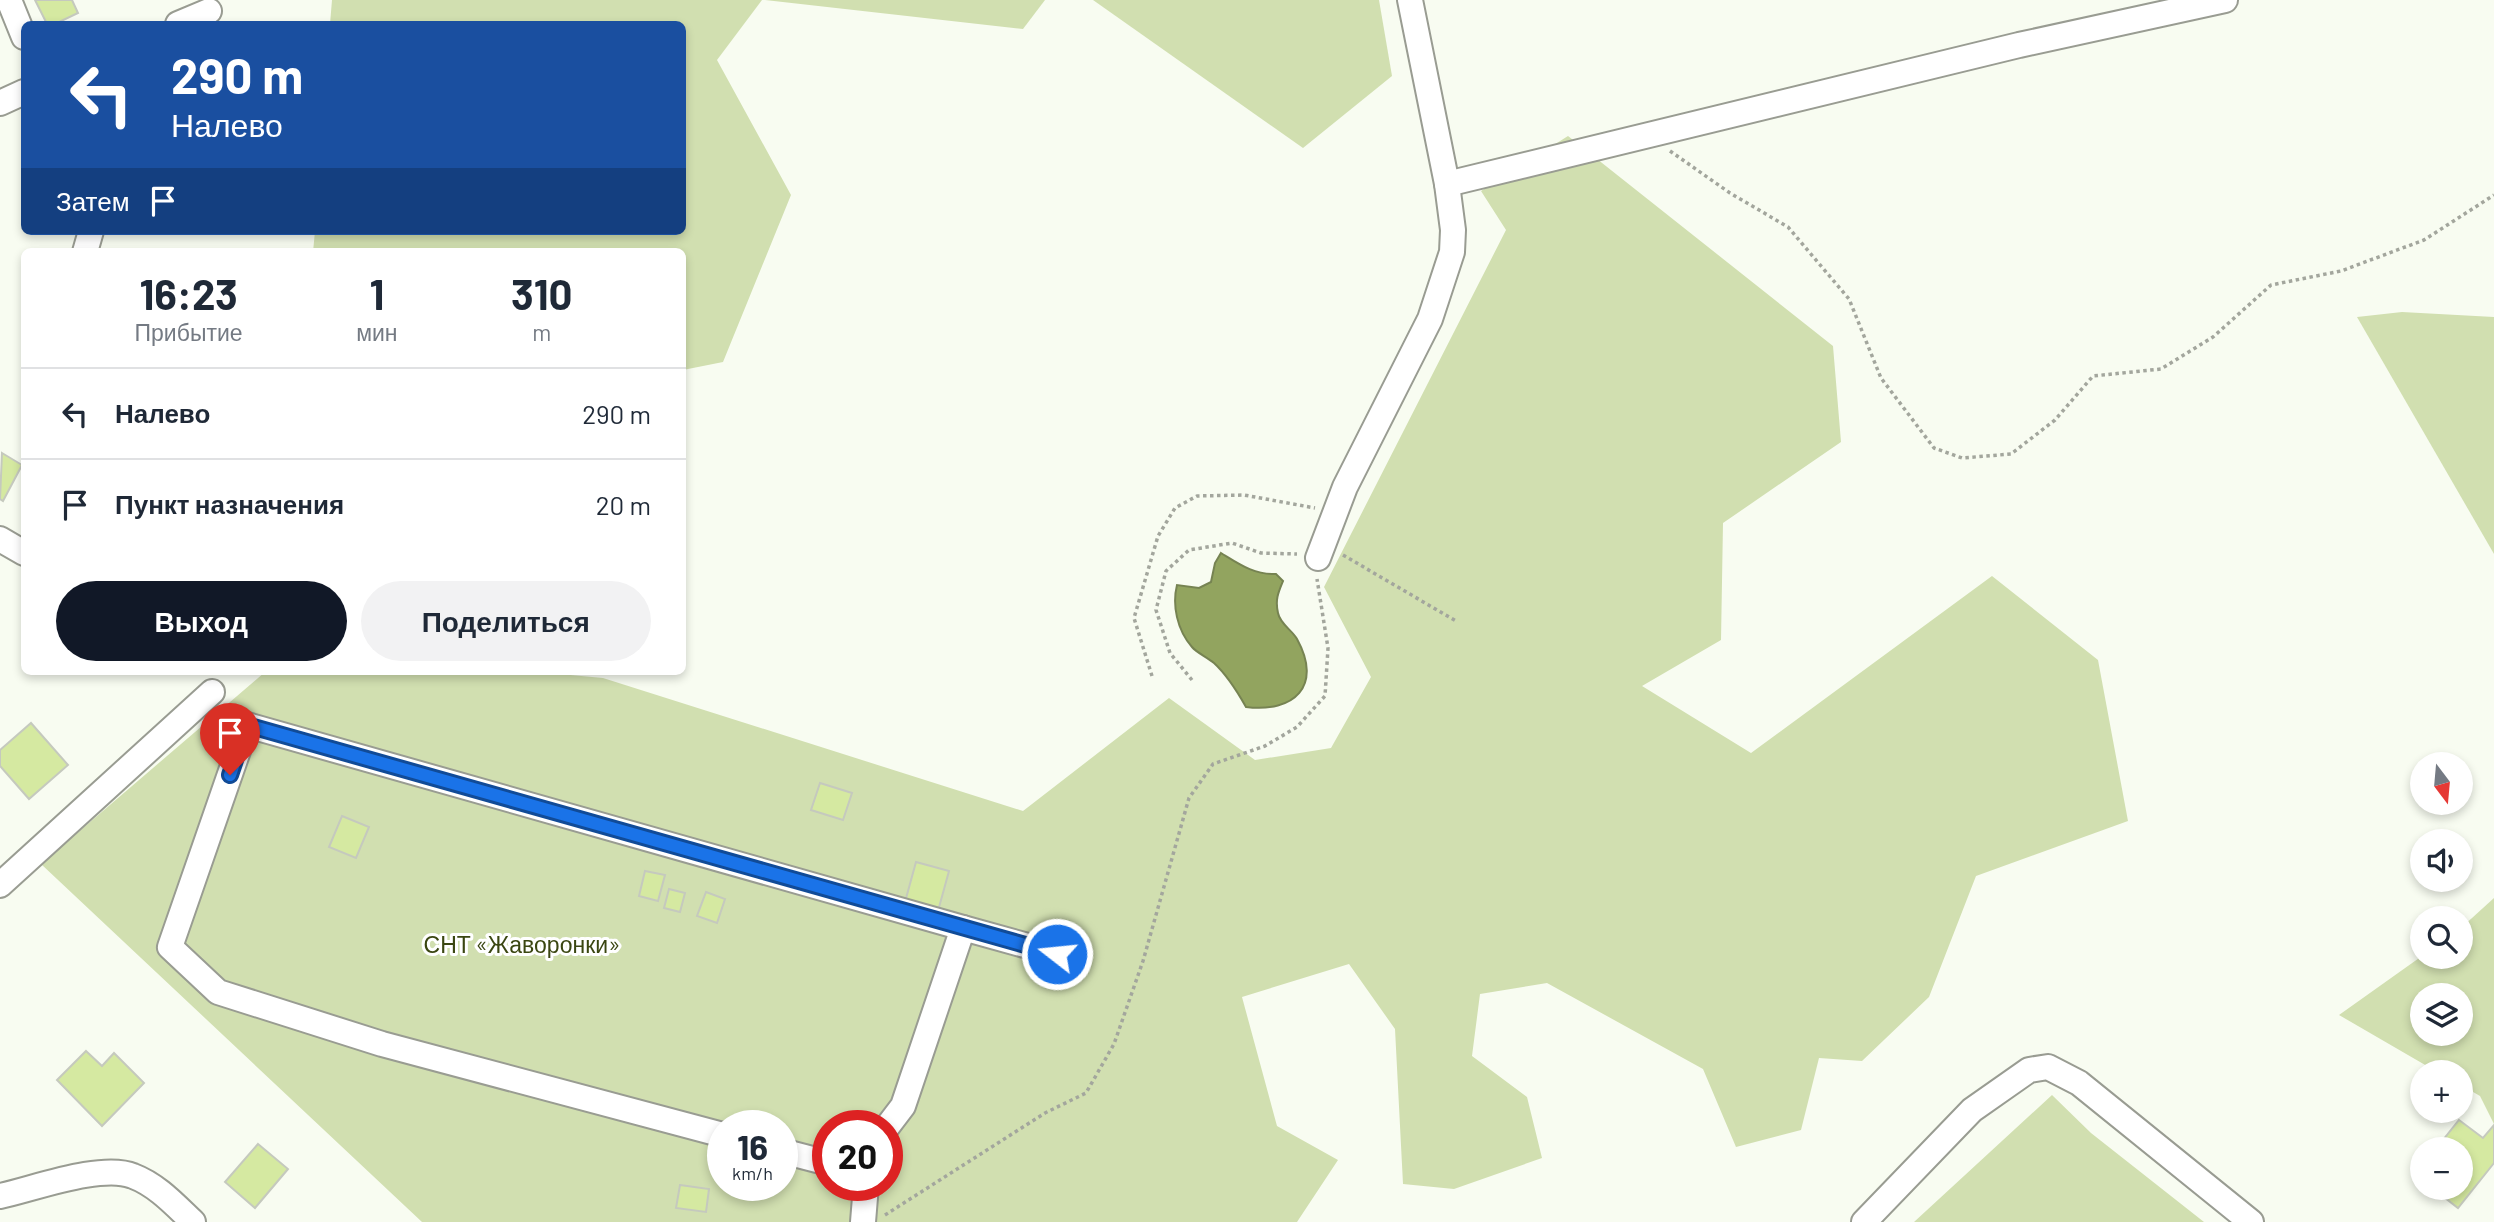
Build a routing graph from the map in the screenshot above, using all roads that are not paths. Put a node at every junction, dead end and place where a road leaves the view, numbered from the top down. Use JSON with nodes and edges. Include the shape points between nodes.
{"nodes":[{"id":1,"x":9,"y":0,"type":"edge"},
{"id":2,"x":1410,"y":0,"type":"edge"},
{"id":3,"x":2225,"y":0,"type":"edge"},
{"id":4,"x":209,"y":11,"type":"dead end"},
{"id":5,"x":185,"y":21,"type":"edge"},
{"id":6,"x":21,"y":30,"type":"edge"},
{"id":7,"x":21,"y":93,"type":"edge"},
{"id":8,"x":0,"y":103,"type":"edge"},
{"id":9,"x":1447,"y":184,"type":"junction"},
{"id":10,"x":0,"y":539,"type":"edge"},
{"id":11,"x":1320,"y":550,"type":"road end"},
{"id":12,"x":21,"y":551,"type":"edge"},
{"id":13,"x":212,"y":692,"type":"dead end"},
{"id":14,"x":0,"y":885,"type":"edge"},
{"id":15,"x":963,"y":928,"type":"junction"},
{"id":16,"x":1057,"y":954,"type":"dead end"},
{"id":17,"x":900,"y":1110,"type":"edge"},
{"id":18,"x":707,"y":1131,"type":"edge"},
{"id":19,"x":0,"y":1196,"type":"edge"},
{"id":20,"x":865,"y":1201,"type":"edge"},
{"id":21,"x":193,"y":1222,"type":"edge"},
{"id":22,"x":863,"y":1222,"type":"edge"},
{"id":23,"x":1864,"y":1222,"type":"edge"},
{"id":24,"x":2251,"y":1222,"type":"edge"}],
"edges":[{"from":1,"to":6,"type":"street"},
{"from":2,"to":9,"type":"street"},
{"from":3,"to":9,"type":"street","via":[[2019,45]]},
{"from":4,"to":5,"type":"street"},
{"from":7,"to":8,"type":"street"},
{"from":9,"to":11,"type":"street","via":[[1453,230],[1446,278],[1410,362],[1334,511]]},
{"from":10,"to":12,"type":"street"},
{"from":13,"to":14,"type":"street"},
{"from":15,"to":16,"type":"street"},
{"from":15,"to":17,"type":"street"},
{"from":15,"to":18,"type":"street","via":[[247,725],[170,947],[218,992],[383,1044]]},
{"from":19,"to":21,"type":"street","via":[[119,1173],[153,1186]]},
{"from":20,"to":22,"type":"street"},
{"from":23,"to":24,"type":"street","via":[[1972,1110],[2029,1070],[2048,1068],[2079,1083]]}]}
